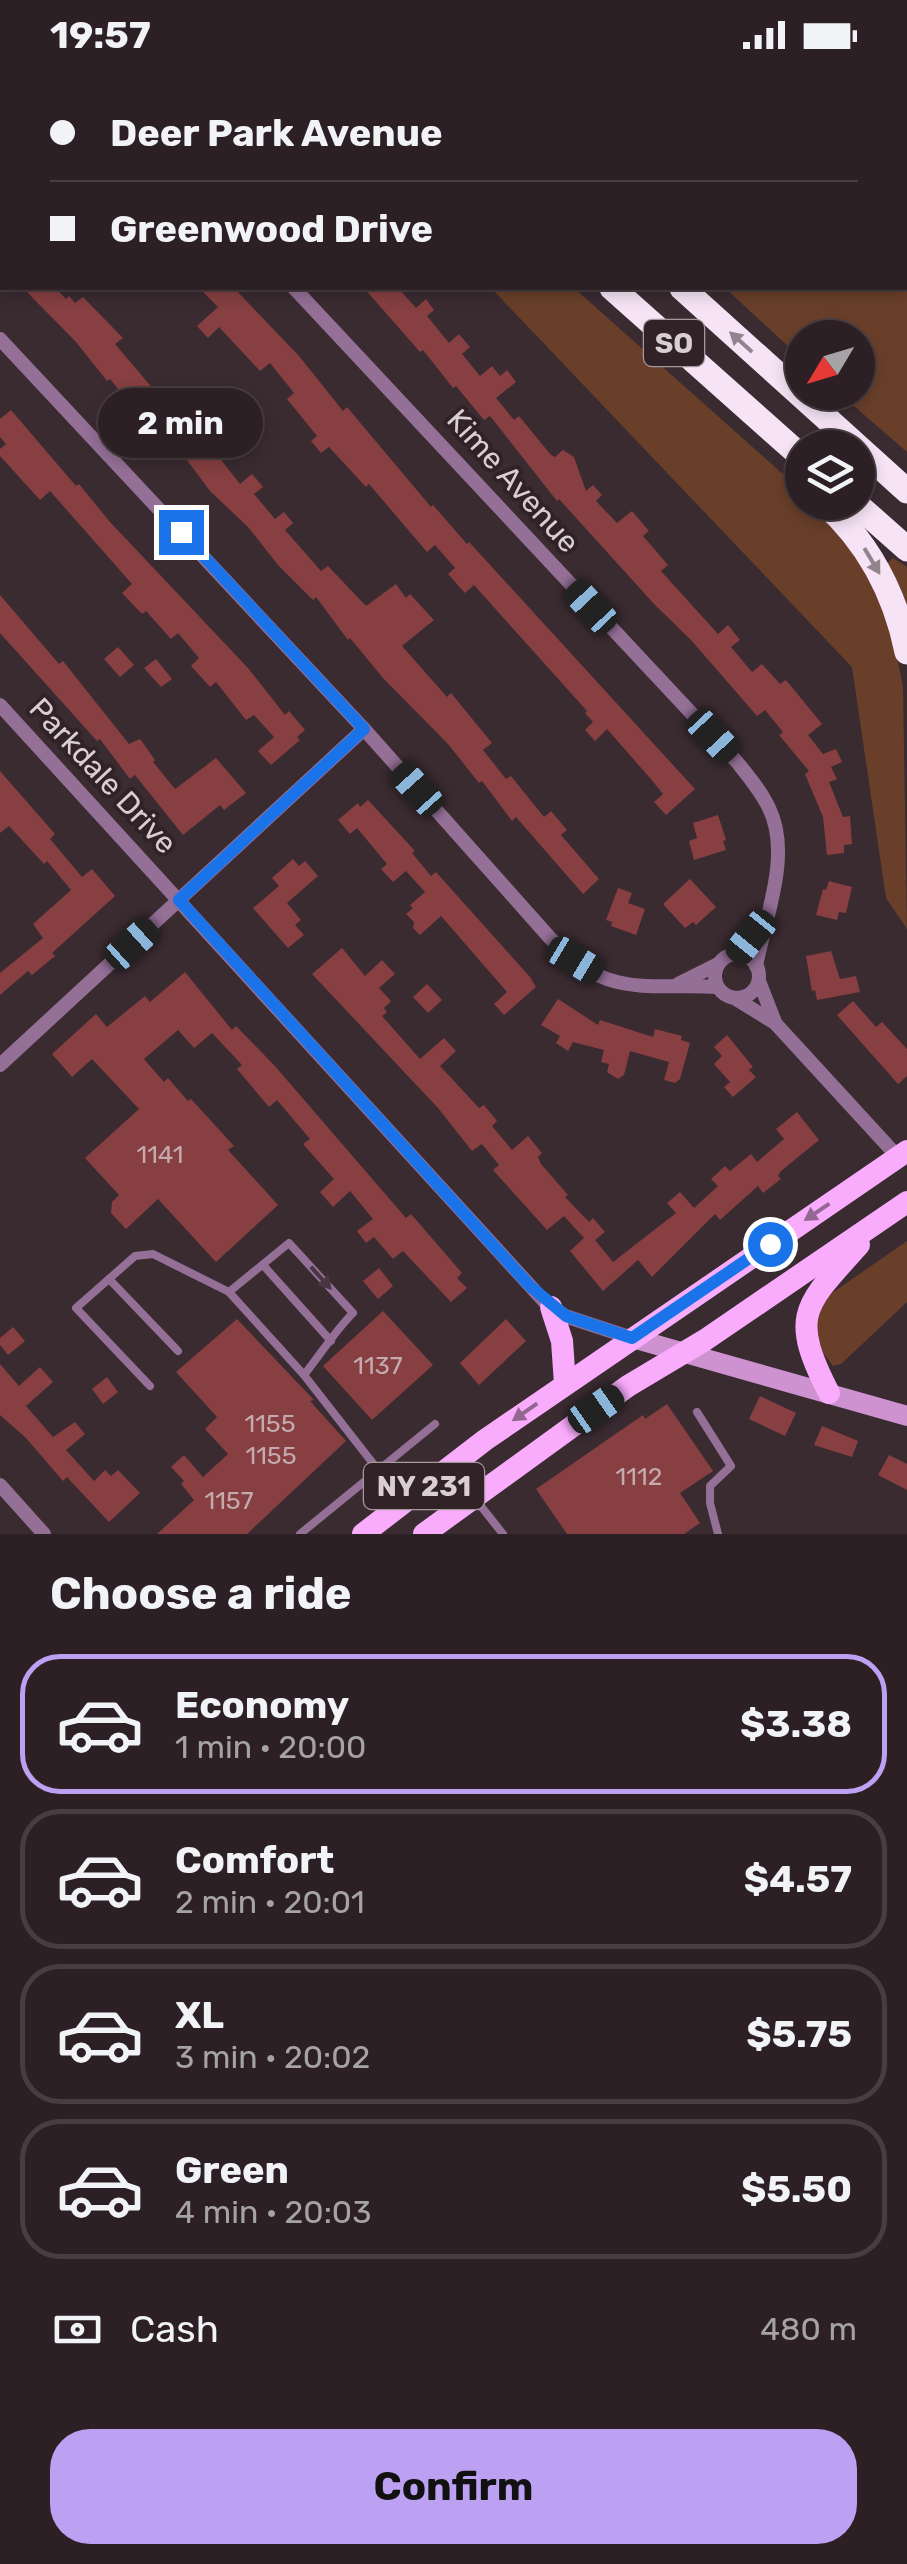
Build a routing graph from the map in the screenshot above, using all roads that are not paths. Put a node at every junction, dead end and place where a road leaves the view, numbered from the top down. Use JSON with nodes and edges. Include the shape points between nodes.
{"nodes":[{"id":1,"x":296,"y":290,"type":"edge"},
{"id":2,"x":614,"y":290,"type":"edge"},
{"id":3,"x":684,"y":290,"type":"edge"},
{"id":4,"x":0,"y":339,"type":"edge"},
{"id":5,"x":736,"y":399,"type":"junction"},
{"id":6,"x":839,"y":430,"type":"edge"},
{"id":7,"x":785,"y":442,"type":"edge"},
{"id":8,"x":875,"y":452,"type":"edge"},
{"id":9,"x":785,"y":458,"type":"edge"},
{"id":10,"x":875,"y":462,"type":"edge"},
{"id":11,"x":907,"y":471,"type":"edge"},
{"id":12,"x":907,"y":491,"type":"edge"},
{"id":13,"x":841,"y":520,"type":"edge"},
{"id":14,"x":874,"y":520,"type":"edge"},
{"id":15,"x":907,"y":549,"type":"edge"},
{"id":16,"x":907,"y":652,"type":"edge"},
{"id":17,"x":0,"y":705,"type":"edge"},
{"id":18,"x":364,"y":729,"type":"junction"},
{"id":19,"x":179,"y":900,"type":"junction"},
{"id":20,"x":765,"y":920,"type":"junction"},
{"id":21,"x":737,"y":954,"type":"junction"},
{"id":22,"x":718,"y":964,"type":"junction"},
{"id":23,"x":758,"y":973,"type":"junction"},
{"id":24,"x":678,"y":984,"type":"junction"},
{"id":25,"x":717,"y":987,"type":"junction"},
{"id":26,"x":736,"y":999,"type":"junction"},
{"id":27,"x":775,"y":1023,"type":"junction"},
{"id":28,"x":0,"y":1064,"type":"edge"},
{"id":29,"x":902,"y":1154,"type":"edge"},
{"id":30,"x":907,"y":1202,"type":"edge"},
{"id":31,"x":885,"y":1218,"type":"junction"},
{"id":32,"x":263,"y":1264,"type":"junction"},
{"id":33,"x":109,"y":1279,"type":"junction"},
{"id":34,"x":229,"y":1292,"type":"junction"},
{"id":35,"x":551,"y":1307,"type":"junction"},
{"id":36,"x":632,"y":1338,"type":"junction"},
{"id":37,"x":331,"y":1340,"type":"junction"},
{"id":38,"x":178,"y":1351,"type":"dead end"},
{"id":39,"x":682,"y":1353,"type":"junction"},
{"id":40,"x":304,"y":1374,"type":"junction"},
{"id":41,"x":566,"y":1384,"type":"junction"},
{"id":42,"x":150,"y":1386,"type":"dead end"},
{"id":43,"x":829,"y":1393,"type":"junction"},
{"id":44,"x":697,"y":1412,"type":"dead end"},
{"id":45,"x":907,"y":1416,"type":"edge"},
{"id":46,"x":435,"y":1424,"type":"dead end"},
{"id":47,"x":379,"y":1470,"type":"junction"},
{"id":48,"x":0,"y":1486,"type":"edge"},
{"id":49,"x":473,"y":1497,"type":"junction"},
{"id":50,"x":403,"y":1502,"type":"junction"},
{"id":51,"x":44,"y":1534,"type":"edge"},
{"id":52,"x":300,"y":1534,"type":"edge"},
{"id":53,"x":364,"y":1534,"type":"edge"},
{"id":54,"x":424,"y":1534,"type":"edge"},
{"id":55,"x":503,"y":1534,"type":"edge"},
{"id":56,"x":718,"y":1534,"type":"edge"}],
"edges":[{"from":1,"to":20,"type":"street","name":"Kime Avenue","via":[[760,792],[778,836]]},
{"from":2,"to":5,"type":"highway","number":"SO"},
{"from":6,"to":3,"type":"highway","number":"SO","one_way":true},
{"from":4,"to":18,"type":"street"},
{"from":5,"to":7,"type":"highway","number":"SO"},
{"from":5,"to":9,"type":"highway"},
{"from":8,"to":11,"type":"highway"},
{"from":10,"to":12,"type":"highway","number":"SO"},
{"from":13,"to":16,"type":"highway","one_way":true,"via":[[874,561]]},
{"from":14,"to":15,"type":"highway"},
{"from":17,"to":19,"type":"street","name":"Parkdale Drive"},
{"from":18,"to":19,"type":"street"},
{"from":18,"to":24,"type":"street","via":[[575,960],[606,978]]},
{"from":19,"to":28,"type":"street"},
{"from":19,"to":35,"type":"street","name":"Parkdale Drive"},
{"from":20,"to":21,"type":"street","name":"Kime Avenue"},
{"from":20,"to":23,"type":"street","name":"Kime Avenue"},
{"from":21,"to":22,"type":"street"},
{"from":21,"to":23,"type":"street"},
{"from":22,"to":24,"type":"street"},
{"from":22,"to":25,"type":"street"},
{"from":23,"to":26,"type":"street","via":[[750,994]]},
{"from":23,"to":27,"type":"street"},
{"from":24,"to":25,"type":"street"},
{"from":25,"to":26,"type":"street"},
{"from":26,"to":27,"type":"street"},
{"from":27,"to":29,"type":"street"},
{"from":29,"to":36,"type":"main road","number":"NY 231","one_way":true},
{"from":30,"to":31,"type":"main road","number":"NY 231"},
{"from":31,"to":39,"type":"main road","number":"NY 231"},
{"from":31,"to":43,"type":"main road","via":[[809,1308],[807,1344]]},
{"from":32,"to":34,"type":"lane"},
{"from":32,"to":37,"type":"lane"},
{"from":32,"to":37,"type":"lane","one_way":true,"via":[[289,1243],[302,1257],[352,1314]]},
{"from":33,"to":34,"type":"lane","via":[[135,1256],[152,1254]]},
{"from":33,"to":38,"type":"lane"},
{"from":33,"to":42,"type":"lane","via":[[76,1308]]},
{"from":34,"to":40,"type":"lane"},
{"from":35,"to":36,"type":"street","name":"Parkdale Drive"},
{"from":35,"to":41,"type":"main road"},
{"from":36,"to":39,"type":"street"},
{"from":36,"to":41,"type":"main road","number":"NY 231"},
{"from":37,"to":40,"type":"lane"},
{"from":39,"to":43,"type":"street"},
{"from":39,"to":49,"type":"main road","number":"NY 231"},
{"from":40,"to":47,"type":"lane"},
{"from":41,"to":50,"type":"main road","number":"NY 231","one_way":true},
{"from":43,"to":45,"type":"street"},
{"from":44,"to":56,"type":"lane","via":[[731,1466],[710,1486]]},
{"from":46,"to":47,"type":"lane"},
{"from":47,"to":50,"type":"lane"},
{"from":47,"to":52,"type":"lane"},
{"from":48,"to":51,"type":"street"},
{"from":49,"to":54,"type":"main road","number":"NY 231"},
{"from":49,"to":55,"type":"lane"},
{"from":50,"to":53,"type":"main road","number":"NY 231"}]}
